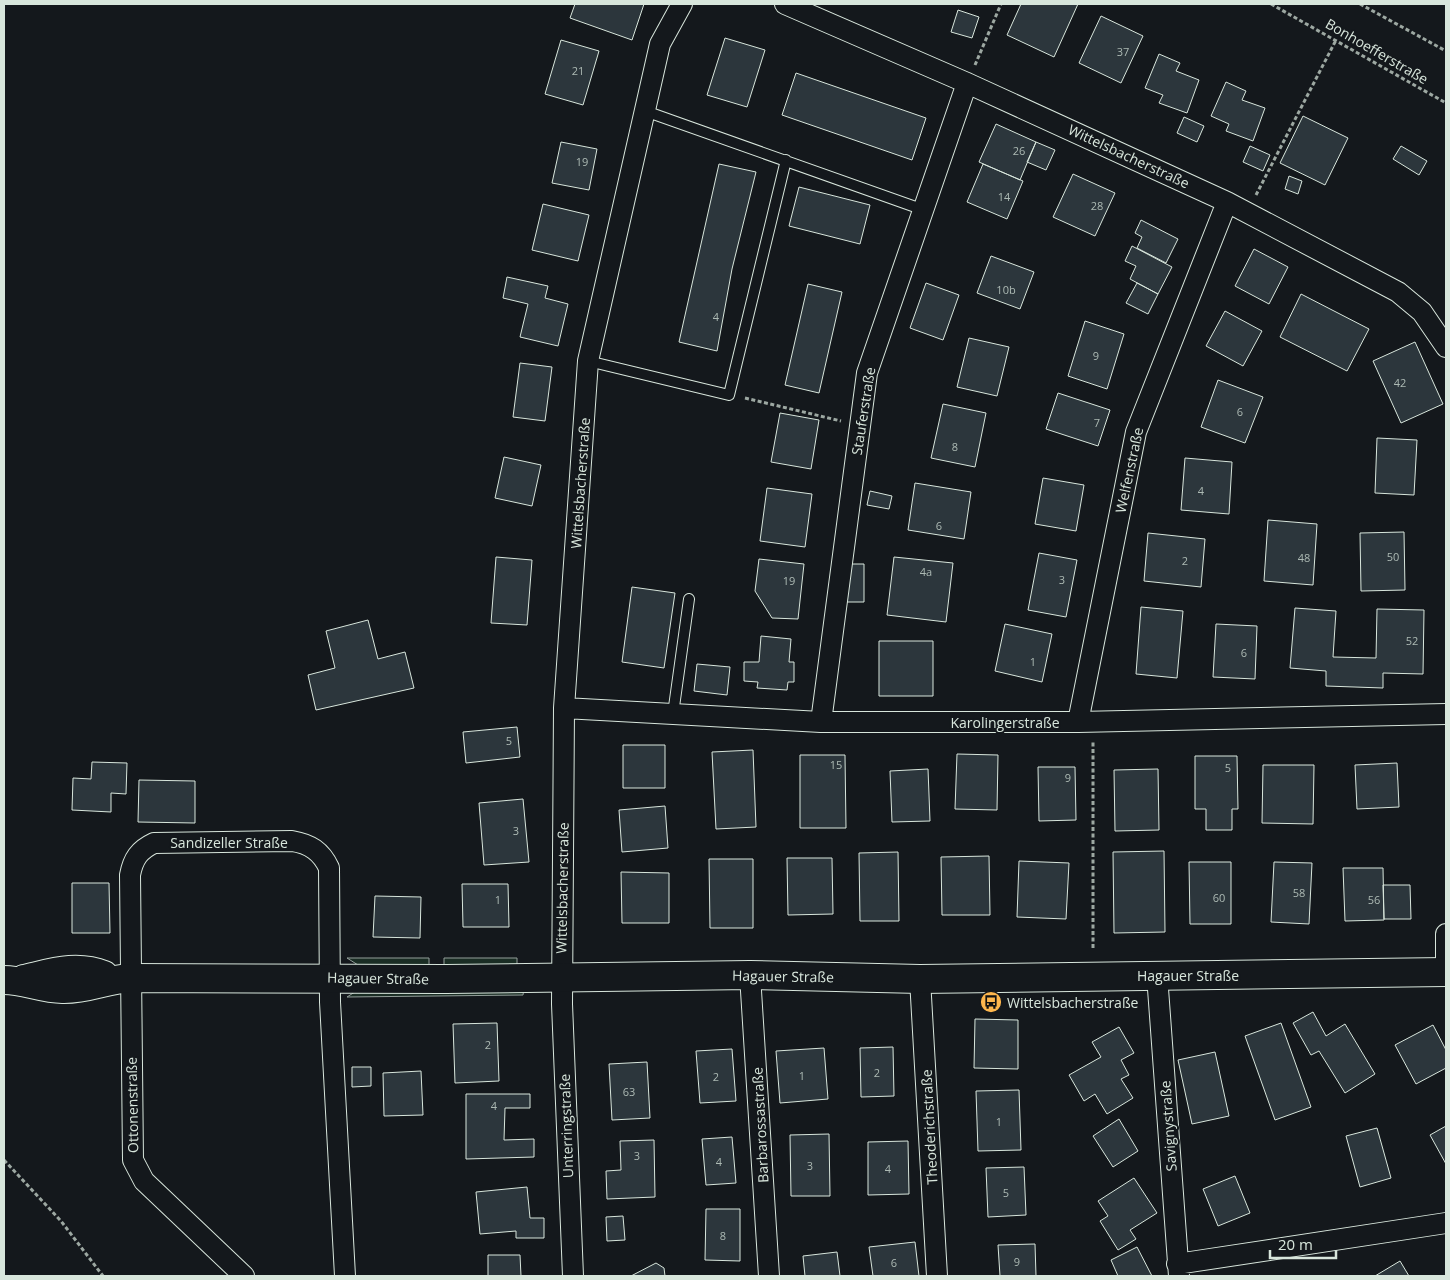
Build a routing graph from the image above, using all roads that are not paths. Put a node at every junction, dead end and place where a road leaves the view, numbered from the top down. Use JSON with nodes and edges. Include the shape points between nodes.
{"nodes":[{"id":1,"x":682,"y":4,"type":"edge"},
{"id":2,"x":785,"y":4,"type":"edge"},
{"id":3,"x":968,"y":83,"type":"junction"},
{"id":4,"x":645,"y":111,"type":"junction"},
{"id":5,"x":786,"y":160,"type":"junction"},
{"id":6,"x":1227,"y":202,"type":"junction"},
{"id":7,"x":924,"y":210,"type":"junction"},
{"id":8,"x":1446,"y":347,"type":"edge"},
{"id":9,"x":588,"y":361,"type":"junction"},
{"id":10,"x":688,"y":599,"type":"dead end"},
{"id":11,"x":564,"y":708,"type":"junction"},
{"id":12,"x":673,"y":714,"type":"junction"},
{"id":13,"x":1446,"y":714,"type":"edge"},
{"id":14,"x":821,"y":722,"type":"junction"},
{"id":15,"x":1085,"y":722,"type":"junction"},
{"id":16,"x":1446,"y":934,"type":"edge"},
{"id":17,"x":1446,"y":972,"type":"edge"},
{"id":18,"x":750,"y":975,"type":"junction"},
{"id":19,"x":1158,"y":975,"type":"junction"},
{"id":20,"x":562,"y":976,"type":"junction"},
{"id":21,"x":125,"y":978,"type":"junction"},
{"id":22,"x":331,"y":978,"type":"junction"},
{"id":23,"x":920,"y":979,"type":"junction"},
{"id":24,"x":8,"y":980,"type":"edge"},
{"id":25,"x":1446,"y":1223,"type":"edge"},
{"id":26,"x":1178,"y":1270,"type":"edge"},
{"id":27,"x":244,"y":1276,"type":"edge"},
{"id":28,"x":345,"y":1276,"type":"edge"},
{"id":29,"x":573,"y":1276,"type":"edge"},
{"id":30,"x":769,"y":1276,"type":"edge"},
{"id":31,"x":937,"y":1276,"type":"edge"}],
"edges":[{"from":1,"to":4,"type":"street","name":"Wittelsbacherstraße","via":[[660,44]]},
{"from":2,"to":3,"type":"street","name":"Wittelsbacherstraße"},
{"from":3,"to":6,"type":"street","name":"Wittelsbacherstraße"},
{"from":3,"to":7,"type":"street","name":"Stauferstraße"},
{"from":4,"to":5,"type":"lane"},
{"from":4,"to":9,"type":"street","name":"Wittelsbacherstraße"},
{"from":5,"to":7,"type":"lane"},
{"from":5,"to":9,"type":"lane","via":[[729,395]]},
{"from":6,"to":8,"type":"street","name":"Wittelsbacherstraße","via":[[1398,292],[1422,312]]},
{"from":6,"to":15,"type":"street","name":"Welfenstraße","via":[[1136,432]]},
{"from":7,"to":14,"type":"street","name":"Stauferstraße","via":[[867,373]]},
{"from":9,"to":11,"type":"street","name":"Wittelsbacherstraße"},
{"from":10,"to":12,"type":"lane"},
{"from":11,"to":12,"type":"street","name":"Karolingerstraße"},
{"from":11,"to":20,"type":"street","name":"Wittelsbacherstraße"},
{"from":12,"to":14,"type":"street","name":"Karolingerstraße"},
{"from":13,"to":15,"type":"street","name":"Karolingerstraße"},
{"from":14,"to":15,"type":"street","name":"Karolingerstraße"},
{"from":16,"to":17,"type":"street"},
{"from":17,"to":19,"type":"street","name":"Hagauer Straße"},
{"from":18,"to":20,"type":"street","name":"Hagauer Straße"},
{"from":18,"to":23,"type":"street","name":"Hagauer Straße"},
{"from":18,"to":30,"type":"street","name":"Barbarossastraße"},
{"from":19,"to":23,"type":"street","name":"Hagauer Straße"},
{"from":19,"to":26,"type":"street","name":"Savignystraße"},
{"from":20,"to":22,"type":"street","name":"Hagauer Straße"},
{"from":20,"to":29,"type":"street","name":"Unterringstraße"},
{"from":21,"to":22,"type":"street","name":"Hagauer Straße"},
{"from":21,"to":22,"type":"street","name":"Sandizeller Straße","via":[[130,875],[132,864],[144,848],[165,842],[292,841],[315,848],[329,868]]},
{"from":21,"to":24,"type":"street","name":"Hagauer Straße","via":[[89,988],[62,989]]},
{"from":21,"to":27,"type":"street","name":"Ottonenstraße","via":[[132,1153],[136,1168],[144,1181]]},
{"from":22,"to":28,"type":"street"},
{"from":23,"to":31,"type":"street","name":"Theoderichstraße"},
{"from":25,"to":26,"type":"street"}]}
